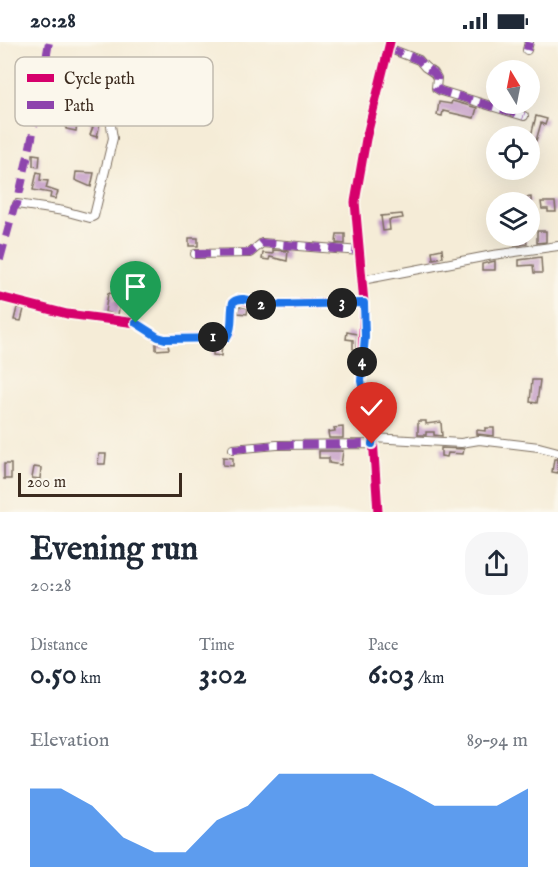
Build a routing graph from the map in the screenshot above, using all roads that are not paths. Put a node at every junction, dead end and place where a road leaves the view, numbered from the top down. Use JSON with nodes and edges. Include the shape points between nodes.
{"nodes":[{"id":1,"x":389,"y":45,"type":"edge"},
{"id":2,"x":524,"y":116,"type":"dead end"},
{"id":3,"x":111,"y":126,"type":"edge"},
{"id":4,"x":17,"y":204,"type":"dead end"},
{"id":5,"x":558,"y":246,"type":"edge"},
{"id":6,"x":360,"y":251,"type":"junction"},
{"id":7,"x":195,"y":254,"type":"dead end"},
{"id":8,"x":362,"y":280,"type":"junction"},
{"id":9,"x":0,"y":297,"type":"edge"},
{"id":10,"x":364,"y":303,"type":"junction"},
{"id":11,"x":372,"y":441,"type":"junction"},
{"id":12,"x":233,"y":449,"type":"dead end"},
{"id":13,"x":558,"y":452,"type":"edge"},
{"id":14,"x":378,"y":512,"type":"edge"}],
"edges":[{"from":1,"to":2,"type":"street","via":[[434,73],[436,88],[441,91]]},
{"from":1,"to":6,"type":"street","via":[[356,189]]},
{"from":3,"to":4,"type":"street","via":[[112,138],[94,216]]},
{"from":5,"to":8,"type":"street"},
{"from":6,"to":7,"type":"street","via":[[262,243],[250,253]]},
{"from":6,"to":8,"type":"street"},
{"from":8,"to":10,"type":"street"},
{"from":9,"to":10,"type":"street","via":[[67,314],[136,323],[165,339],[226,338],[233,302],[239,299],[261,305]]},
{"from":10,"to":11,"type":"street","via":[[361,381]]},
{"from":11,"to":12,"type":"street"},
{"from":11,"to":13,"type":"street","via":[[479,440]]},
{"from":11,"to":14,"type":"street"}]}
